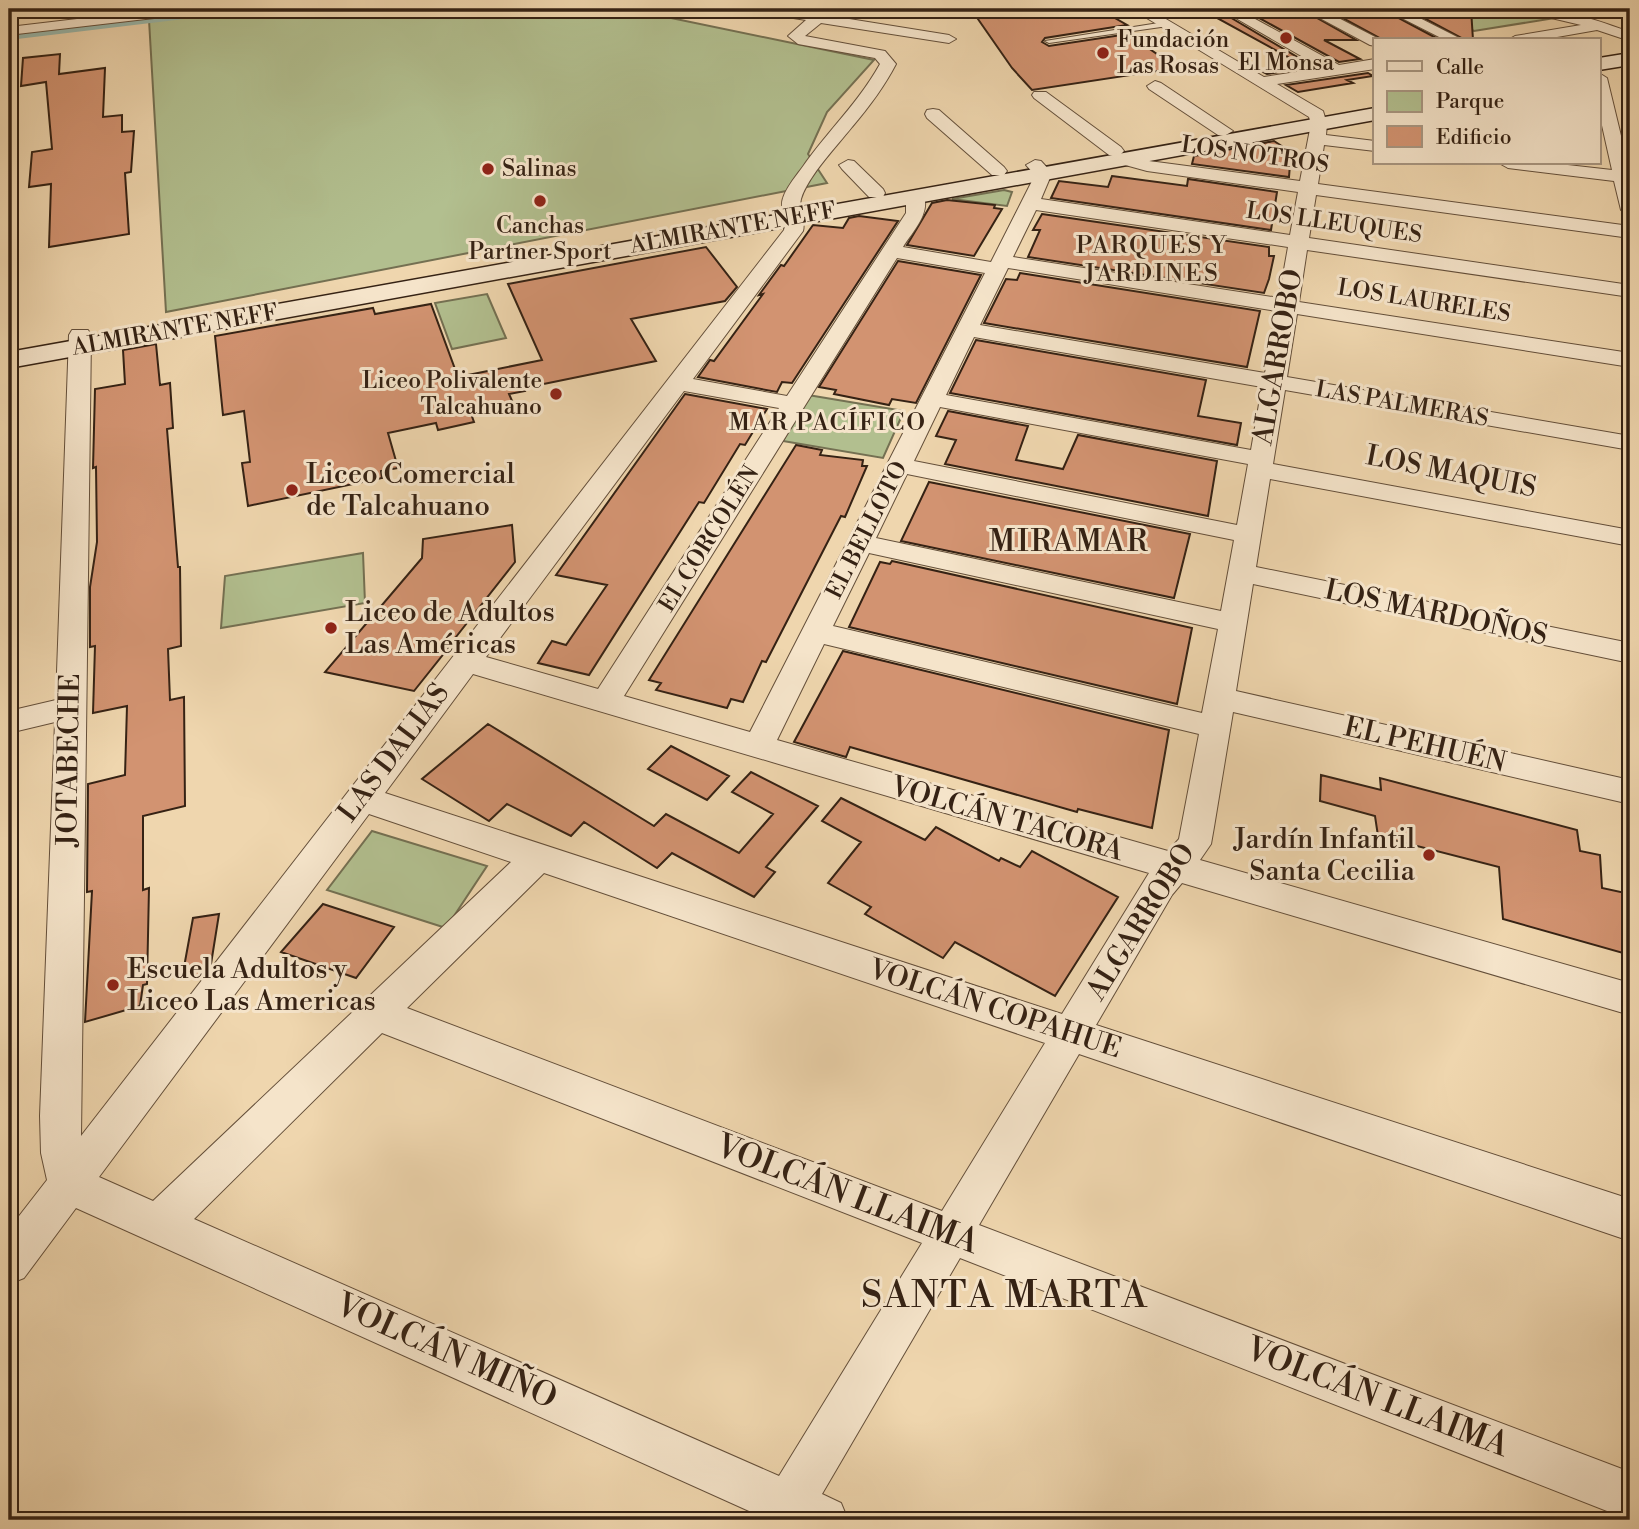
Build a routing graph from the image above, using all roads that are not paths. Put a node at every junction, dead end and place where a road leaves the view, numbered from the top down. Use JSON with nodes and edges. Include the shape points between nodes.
{"nodes":[{"id":1,"x":197,"y":9,"type":"edge"},
{"id":2,"x":762,"y":9,"type":"edge"},
{"id":3,"x":1227,"y":9,"type":"edge"},
{"id":4,"x":1310,"y":9,"type":"edge"},
{"id":5,"x":1391,"y":9,"type":"edge"},
{"id":6,"x":1531,"y":9,"type":"edge"},
{"id":7,"x":817,"y":15,"type":"edge"},
{"id":8,"x":1157,"y":15,"type":"edge"},
{"id":9,"x":1601,"y":26,"type":"junction"},
{"id":10,"x":10,"y":34,"type":"edge"},
{"id":11,"x":1630,"y":37,"type":"edge"},
{"id":12,"x":1452,"y":38,"type":"edge"},
{"id":13,"x":1527,"y":38,"type":"edge"},
{"id":14,"x":949,"y":39,"type":"dead end"},
{"id":15,"x":1049,"y":41,"type":"dead end"},
{"id":16,"x":1373,"y":41,"type":"edge"},
{"id":17,"x":1630,"y":59,"type":"edge"},
{"id":18,"x":9,"y":64,"type":"edge"},
{"id":19,"x":1373,"y":64,"type":"edge"},
{"id":20,"x":1600,"y":64,"type":"edge"},
{"id":21,"x":1630,"y":67,"type":"edge"},
{"id":22,"x":1337,"y":70,"type":"junction"},
{"id":23,"x":1600,"y":76,"type":"edge"},
{"id":24,"x":1262,"y":82,"type":"junction"},
{"id":25,"x":1600,"y":85,"type":"edge"},
{"id":26,"x":1155,"y":86,"type":"dead end"},
{"id":27,"x":1040,"y":95,"type":"dead end"},
{"id":28,"x":1373,"y":105,"type":"edge"},
{"id":29,"x":933,"y":114,"type":"dead end"},
{"id":30,"x":1373,"y":114,"type":"edge"},
{"id":31,"x":1317,"y":126,"type":"junction"},
{"id":32,"x":1605,"y":129,"type":"edge"},
{"id":33,"x":1224,"y":131,"type":"junction"},
{"id":34,"x":1373,"y":145,"type":"edge"},
{"id":35,"x":1119,"y":155,"type":"junction"},
{"id":36,"x":1516,"y":164,"type":"edge"},
{"id":37,"x":848,"y":165,"type":"dead end"},
{"id":38,"x":1039,"y":169,"type":"junction"},
{"id":39,"x":998,"y":172,"type":"junction"},
{"id":40,"x":1623,"y":177,"type":"junction"},
{"id":41,"x":1308,"y":187,"type":"junction"},
{"id":42,"x":876,"y":193,"type":"junction"},
{"id":43,"x":915,"y":196,"type":"junction"},
{"id":44,"x":1030,"y":203,"type":"junction"},
{"id":45,"x":1630,"y":210,"type":"edge"},
{"id":46,"x":794,"y":212,"type":"junction"},
{"id":47,"x":1630,"y":232,"type":"edge"},
{"id":48,"x":1298,"y":243,"type":"junction"},
{"id":49,"x":891,"y":251,"type":"junction"},
{"id":50,"x":999,"y":265,"type":"junction"},
{"id":51,"x":1630,"y":292,"type":"edge"},
{"id":52,"x":1287,"y":306,"type":"junction"},
{"id":53,"x":967,"y":329,"type":"junction"},
{"id":54,"x":80,"y":341,"type":"junction"},
{"id":55,"x":9,"y":348,"type":"edge"},
{"id":56,"x":9,"y":360,"type":"edge"},
{"id":57,"x":1630,"y":360,"type":"edge"},
{"id":58,"x":1274,"y":382,"type":"junction"},
{"id":59,"x":677,"y":383,"type":"junction"},
{"id":60,"x":932,"y":399,"type":"junction"},
{"id":61,"x":794,"y":404,"type":"junction"},
{"id":62,"x":1630,"y":443,"type":"edge"},
{"id":63,"x":1260,"y":464,"type":"junction"},
{"id":64,"x":899,"y":466,"type":"junction"},
{"id":65,"x":1248,"y":535,"type":"junction"},
{"id":66,"x":1630,"y":538,"type":"edge"},
{"id":67,"x":860,"y":543,"type":"junction"},
{"id":68,"x":1241,"y":573,"type":"junction"},
{"id":69,"x":1233,"y":623,"type":"junction"},
{"id":70,"x":816,"y":632,"type":"junction"},
{"id":71,"x":1630,"y":653,"type":"edge"},
{"id":72,"x":464,"y":661,"type":"junction"},
{"id":73,"x":605,"y":702,"type":"junction"},
{"id":74,"x":70,"y":707,"type":"junction"},
{"id":75,"x":1217,"y":713,"type":"junction"},
{"id":76,"x":9,"y":722,"type":"edge"},
{"id":77,"x":759,"y":746,"type":"junction"},
{"id":78,"x":1630,"y":792,"type":"edge"},
{"id":79,"x":360,"y":798,"type":"junction"},
{"id":80,"x":538,"y":857,"type":"junction"},
{"id":81,"x":1175,"y":868,"type":"junction"},
{"id":82,"x":1630,"y":999,"type":"edge"},
{"id":83,"x":378,"y":1014,"type":"junction"},
{"id":84,"x":1071,"y":1035,"type":"junction"},
{"id":85,"x":68,"y":1184,"type":"junction"},
{"id":86,"x":1630,"y":1220,"type":"edge"},
{"id":87,"x":159,"y":1224,"type":"junction"},
{"id":88,"x":951,"y":1235,"type":"junction"},
{"id":89,"x":9,"y":1263,"type":"edge"},
{"id":90,"x":1630,"y":1496,"type":"edge"},
{"id":91,"x":798,"y":1515,"type":"edge"}],
"edges":[{"from":1,"to":10,"type":"street"},
{"from":2,"to":7,"type":"street"},
{"from":3,"to":22,"type":"street"},
{"from":4,"to":16,"type":"street"},
{"from":5,"to":12,"type":"street"},
{"from":6,"to":9,"type":"street"},
{"from":7,"to":14,"type":"street"},
{"from":7,"to":46,"type":"street","name":"LAS DALIAS","via":[[795,36],[880,54],[888,64],[811,167],[792,199]]},
{"from":8,"to":15,"type":"lane"},
{"from":8,"to":24,"type":"street"},
{"from":9,"to":11,"type":"street"},
{"from":9,"to":13,"type":"street"},
{"from":10,"to":18,"type":"street"},
{"from":17,"to":20,"type":"street"},
{"from":19,"to":22,"type":"street"},
{"from":21,"to":23,"type":"street"},
{"from":22,"to":24,"type":"street"},
{"from":24,"to":31,"type":"street"},
{"from":25,"to":32,"type":"street"},
{"from":26,"to":33,"type":"street"},
{"from":27,"to":35,"type":"street"},
{"from":28,"to":31,"type":"street","name":"ALMIRANTE NEFF"},
{"from":29,"to":39,"type":"street"},
{"from":30,"to":31,"type":"street","name":"ALMIRANTE NEFF"},
{"from":31,"to":33,"type":"street","name":"ALMIRANTE NEFF"},
{"from":31,"to":34,"type":"street"},
{"from":31,"to":35,"type":"street","name":"ALMIRANTE NEFF"},
{"from":31,"to":41,"type":"street","name":"ALGARROBO"},
{"from":32,"to":40,"type":"street"},
{"from":33,"to":35,"type":"street","name":"ALMIRANTE NEFF"},
{"from":35,"to":38,"type":"street","name":"ALMIRANTE NEFF"},
{"from":35,"to":41,"type":"street","name":"LOS NOTROS","via":[[1147,166]]},
{"from":36,"to":40,"type":"street"},
{"from":37,"to":42,"type":"street"},
{"from":38,"to":39,"type":"street","name":"ALMIRANTE NEFF"},
{"from":38,"to":43,"type":"street","name":"ALMIRANTE NEFF"},
{"from":38,"to":44,"type":"street","name":"EL BELLOTO"},
{"from":39,"to":42,"type":"street","name":"ALMIRANTE NEFF"},
{"from":40,"to":45,"type":"street"},
{"from":41,"to":47,"type":"street","name":"LOS NOTROS"},
{"from":41,"to":48,"type":"street","name":"ALGARROBO"},
{"from":42,"to":46,"type":"street","name":"ALMIRANTE NEFF"},
{"from":43,"to":46,"type":"street","name":"ALMIRANTE NEFF"},
{"from":43,"to":49,"type":"street","name":"EL CORCOLÉN","via":[[915,213]]},
{"from":44,"to":48,"type":"street","name":"LOS LLEUQUES"},
{"from":44,"to":50,"type":"street","name":"EL BELLOTO"},
{"from":46,"to":54,"type":"street","name":"ALMIRANTE NEFF"},
{"from":46,"to":59,"type":"street","name":"LAS DALIAS","via":[[793,230]]},
{"from":48,"to":51,"type":"street","name":"LOS LLEUQUES"},
{"from":48,"to":52,"type":"street","name":"ALGARROBO"},
{"from":49,"to":50,"type":"street","name":"LOS LAURELES"},
{"from":49,"to":61,"type":"street","name":"EL CORCOLÉN"},
{"from":50,"to":52,"type":"street","name":"LOS LAURELES"},
{"from":50,"to":53,"type":"street","name":"EL BELLOTO"},
{"from":52,"to":57,"type":"street","name":"LOS LAURELES"},
{"from":52,"to":58,"type":"street","name":"ALGARROBO"},
{"from":53,"to":58,"type":"street","name":"LAS PALMERAS"},
{"from":53,"to":60,"type":"street","name":"EL BELLOTO"},
{"from":54,"to":55,"type":"street","name":"ALMIRANTE NEFF"},
{"from":54,"to":56,"type":"street","name":"ALMIRANTE NEFF"},
{"from":54,"to":74,"type":"street","name":"JOTABECHE"},
{"from":58,"to":62,"type":"street","name":"LAS PALMERAS"},
{"from":58,"to":63,"type":"street","name":"ALGARROBO"},
{"from":59,"to":61,"type":"street"},
{"from":59,"to":72,"type":"street","name":"LAS DALIAS"},
{"from":60,"to":63,"type":"street","name":"LOS MAQUIS"},
{"from":60,"to":64,"type":"street","name":"EL BELLOTO"},
{"from":61,"to":73,"type":"street","name":"EL CORCOLÉN"},
{"from":63,"to":65,"type":"street","name":"ALGARROBO"},
{"from":63,"to":66,"type":"street","name":"LOS MAQUIS"},
{"from":64,"to":65,"type":"street"},
{"from":64,"to":67,"type":"street","name":"EL BELLOTO"},
{"from":65,"to":68,"type":"street","name":"ALGARROBO"},
{"from":67,"to":69,"type":"street"},
{"from":67,"to":70,"type":"street","name":"EL BELLOTO"},
{"from":68,"to":69,"type":"street","name":"ALGARROBO"},
{"from":68,"to":71,"type":"street","name":"LOS MARDOÑOS"},
{"from":69,"to":75,"type":"street","name":"ALGARROBO"},
{"from":70,"to":75,"type":"street","name":"EL PEHUÉN"},
{"from":70,"to":77,"type":"street","name":"EL BELLOTO"},
{"from":72,"to":73,"type":"street","name":"VOLCÁN TACORA"},
{"from":72,"to":79,"type":"street","name":"LAS DALIAS"},
{"from":73,"to":77,"type":"street","name":"VOLCÁN TACORA"},
{"from":74,"to":76,"type":"street"},
{"from":74,"to":85,"type":"street","name":"JOTABECHE","via":[[60,1116]]},
{"from":75,"to":78,"type":"street","name":"EL PEHUÉN"},
{"from":75,"to":81,"type":"street","name":"ALGARROBO","via":[[1194,844]]},
{"from":77,"to":81,"type":"street","name":"VOLCÁN TACORA"},
{"from":79,"to":80,"type":"street","name":"VOLCÁN COPAHUE"},
{"from":79,"to":85,"type":"street","name":"LAS DALIAS"},
{"from":80,"to":83,"type":"street"},
{"from":80,"to":84,"type":"street","name":"VOLCÁN COPAHUE"},
{"from":81,"to":82,"type":"street","name":"VOLCÁN TACORA"},
{"from":81,"to":84,"type":"street","name":"ALGARROBO","via":[[1160,885]]},
{"from":83,"to":87,"type":"street"},
{"from":83,"to":88,"type":"street","name":"VOLCÁN LLAIMA"},
{"from":84,"to":86,"type":"street","name":"VOLCÁN COPAHUE"},
{"from":84,"to":88,"type":"street","name":"ALGARROBO"},
{"from":85,"to":87,"type":"street","name":"VOLCÁN MIÑO"},
{"from":85,"to":89,"type":"street","name":"LAS DALIAS"},
{"from":87,"to":91,"type":"street","name":"VOLCÁN MIÑO"},
{"from":88,"to":90,"type":"street","name":"VOLCÁN LLAIMA"},
{"from":88,"to":91,"type":"street","name":"ALGARROBO"}]}
